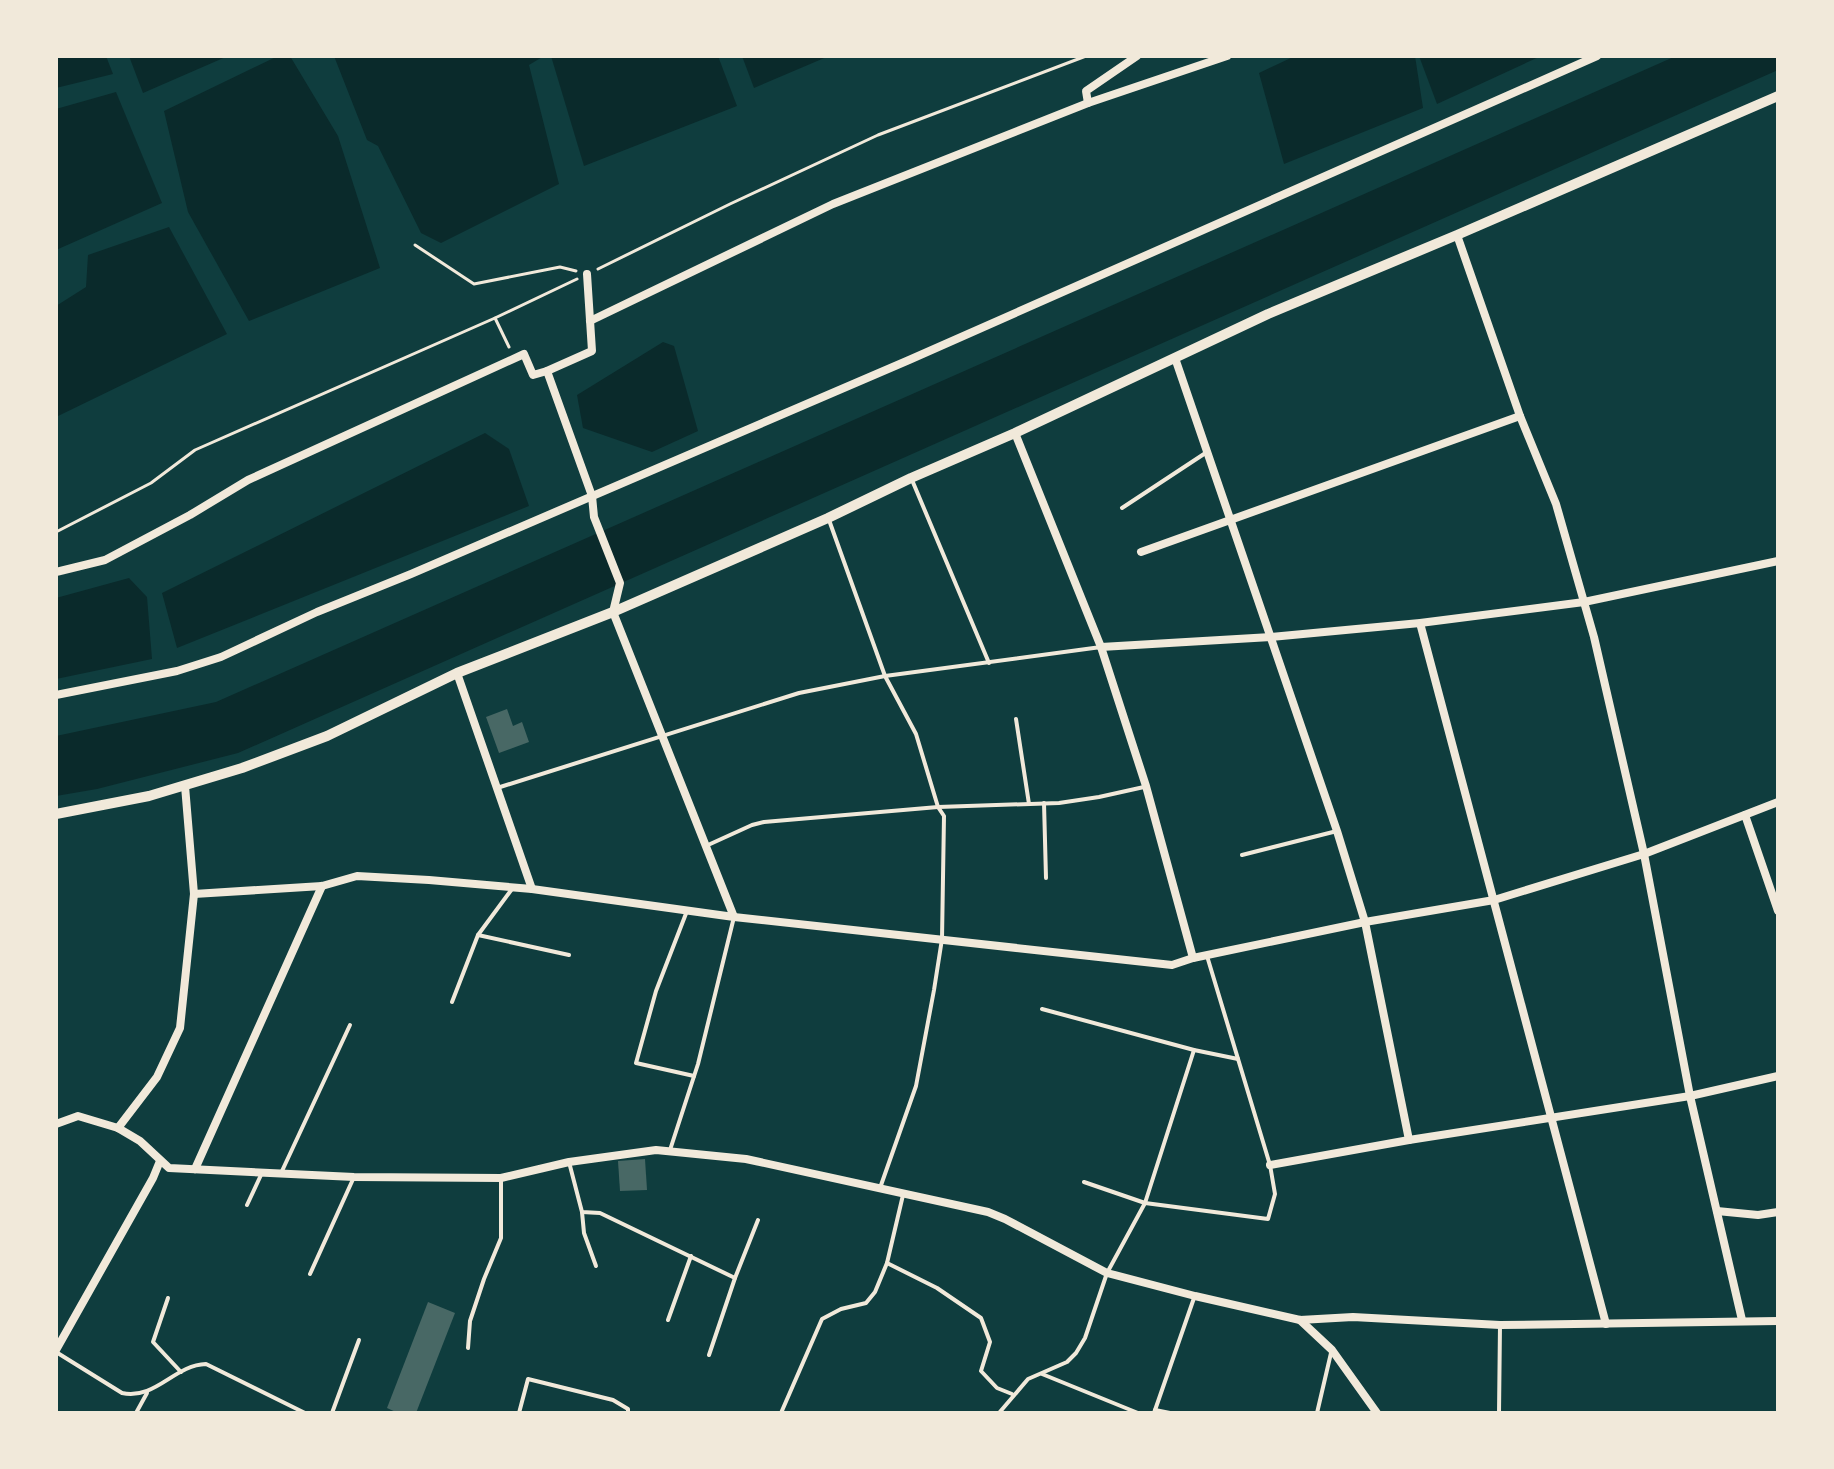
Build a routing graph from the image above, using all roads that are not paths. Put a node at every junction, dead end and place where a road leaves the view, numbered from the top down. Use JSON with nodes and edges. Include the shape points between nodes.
{"nodes":[{"id":1,"x":1137,"y":56,"type":"edge"},
{"id":2,"x":1227,"y":56,"type":"edge"},
{"id":3,"x":1597,"y":56,"type":"edge"},
{"id":4,"x":1778,"y":96,"type":"edge"},
{"id":5,"x":1088,"y":103,"type":"junction"},
{"id":6,"x":1457,"y":235,"type":"junction"},
{"id":7,"x":587,"y":274,"type":"road end"},
{"id":8,"x":590,"y":321,"type":"junction"},
{"id":9,"x":1175,"y":358,"type":"junction"},
{"id":10,"x":547,"y":371,"type":"junction"},
{"id":11,"x":1520,"y":416,"type":"junction"},
{"id":12,"x":1015,"y":433,"type":"junction"},
{"id":13,"x":1207,"y":452,"type":"junction"},
{"id":14,"x":911,"y":478,"type":"junction"},
{"id":15,"x":592,"y":496,"type":"junction"},
{"id":16,"x":1122,"y":508,"type":"dead end"},
{"id":17,"x":828,"y":518,"type":"junction"},
{"id":18,"x":1231,"y":522,"type":"junction"},
{"id":19,"x":1141,"y":552,"type":"dead end"},
{"id":20,"x":1777,"y":565,"type":"edge"},
{"id":21,"x":56,"y":572,"type":"edge"},
{"id":22,"x":1584,"y":602,"type":"junction"},
{"id":23,"x":613,"y":612,"type":"junction"},
{"id":24,"x":1420,"y":623,"type":"junction"},
{"id":25,"x":1271,"y":637,"type":"junction"},
{"id":26,"x":1101,"y":647,"type":"junction"},
{"id":27,"x":989,"y":663,"type":"junction"},
{"id":28,"x":457,"y":673,"type":"junction"},
{"id":29,"x":885,"y":676,"type":"junction"},
{"id":30,"x":56,"y":695,"type":"edge"},
{"id":31,"x":1016,"y":719,"type":"dead end"},
{"id":32,"x":663,"y":737,"type":"junction"},
{"id":33,"x":185,"y":786,"type":"junction"},
{"id":34,"x":1146,"y":786,"type":"junction"},
{"id":35,"x":497,"y":788,"type":"junction"},
{"id":36,"x":1778,"y":802,"type":"edge"},
{"id":37,"x":1044,"y":803,"type":"junction"},
{"id":38,"x":1029,"y":804,"type":"junction"},
{"id":39,"x":938,"y":807,"type":"junction"},
{"id":40,"x":56,"y":814,"type":"edge"},
{"id":41,"x":1745,"y":815,"type":"junction"},
{"id":42,"x":1337,"y":831,"type":"junction"},
{"id":43,"x":706,"y":846,"type":"junction"},
{"id":44,"x":1644,"y":854,"type":"junction"},
{"id":45,"x":1242,"y":855,"type":"dead end"},
{"id":46,"x":1046,"y":878,"type":"dead end"},
{"id":47,"x":322,"y":886,"type":"junction"},
{"id":48,"x":513,"y":888,"type":"junction"},
{"id":49,"x":532,"y":889,"type":"junction"},
{"id":50,"x":194,"y":894,"type":"junction"},
{"id":51,"x":1494,"y":900,"type":"junction"},
{"id":52,"x":687,"y":911,"type":"junction"},
{"id":53,"x":1778,"y":911,"type":"edge"},
{"id":54,"x":734,"y":917,"type":"junction"},
{"id":55,"x":1365,"y":922,"type":"junction"},
{"id":56,"x":478,"y":935,"type":"junction"},
{"id":57,"x":942,"y":939,"type":"junction"},
{"id":58,"x":569,"y":955,"type":"dead end"},
{"id":59,"x":1207,"y":956,"type":"junction"},
{"id":60,"x":1193,"y":958,"type":"junction"},
{"id":61,"x":452,"y":1002,"type":"dead end"},
{"id":62,"x":1042,"y":1009,"type":"dead end"},
{"id":63,"x":350,"y":1025,"type":"dead end"},
{"id":64,"x":1194,"y":1050,"type":"junction"},
{"id":65,"x":1238,"y":1059,"type":"junction"},
{"id":66,"x":694,"y":1076,"type":"junction"},
{"id":67,"x":1778,"y":1076,"type":"edge"},
{"id":68,"x":1690,"y":1096,"type":"junction"},
{"id":69,"x":1551,"y":1119,"type":"junction"},
{"id":70,"x":56,"y":1124,"type":"edge"},
{"id":71,"x":118,"y":1128,"type":"junction"},
{"id":72,"x":1409,"y":1140,"type":"junction"},
{"id":73,"x":669,"y":1151,"type":"junction"},
{"id":74,"x":160,"y":1161,"type":"junction"},
{"id":75,"x":569,"y":1162,"type":"junction"},
{"id":76,"x":1270,"y":1165,"type":"junction"},
{"id":77,"x":195,"y":1169,"type":"junction"},
{"id":78,"x":262,"y":1172,"type":"junction"},
{"id":79,"x":281,"y":1173,"type":"junction"},
{"id":80,"x":354,"y":1177,"type":"junction"},
{"id":81,"x":501,"y":1178,"type":"junction"},
{"id":82,"x":1084,"y":1182,"type":"dead end"},
{"id":83,"x":880,"y":1188,"type":"junction"},
{"id":84,"x":903,"y":1195,"type":"junction"},
{"id":85,"x":1145,"y":1203,"type":"junction"},
{"id":86,"x":247,"y":1205,"type":"dead end"},
{"id":87,"x":1717,"y":1211,"type":"junction"},
{"id":88,"x":582,"y":1212,"type":"junction"},
{"id":89,"x":1778,"y":1212,"type":"edge"},
{"id":90,"x":758,"y":1220,"type":"dead end"},
{"id":91,"x":691,"y":1256,"type":"junction"},
{"id":92,"x":887,"y":1263,"type":"junction"},
{"id":93,"x":596,"y":1266,"type":"dead end"},
{"id":94,"x":1107,"y":1273,"type":"junction"},
{"id":95,"x":310,"y":1274,"type":"dead end"},
{"id":96,"x":735,"y":1278,"type":"junction"},
{"id":97,"x":1195,"y":1296,"type":"junction"},
{"id":98,"x":168,"y":1298,"type":"dead end"},
{"id":99,"x":668,"y":1320,"type":"dead end"},
{"id":100,"x":1300,"y":1320,"type":"junction"},
{"id":101,"x":1742,"y":1320,"type":"junction"},
{"id":102,"x":1778,"y":1321,"type":"edge"},
{"id":103,"x":1606,"y":1324,"type":"junction"},
{"id":104,"x":1500,"y":1325,"type":"junction"},
{"id":105,"x":359,"y":1340,"type":"dead end"},
{"id":106,"x":468,"y":1348,"type":"dead end"},
{"id":107,"x":1332,"y":1350,"type":"junction"},
{"id":108,"x":56,"y":1351,"type":"edge"},
{"id":109,"x":709,"y":1355,"type":"dead end"},
{"id":110,"x":181,"y":1372,"type":"junction"},
{"id":111,"x":1039,"y":1373,"type":"junction"},
{"id":112,"x":148,"y":1391,"type":"junction"},
{"id":113,"x":1013,"y":1395,"type":"junction"},
{"id":114,"x":1154,"y":1412,"type":"edge"},
{"id":115,"x":136,"y":1413,"type":"edge"},
{"id":116,"x":305,"y":1413,"type":"edge"},
{"id":117,"x":332,"y":1413,"type":"edge"},
{"id":118,"x":519,"y":1413,"type":"edge"},
{"id":119,"x":628,"y":1413,"type":"edge"},
{"id":120,"x":781,"y":1413,"type":"edge"},
{"id":121,"x":999,"y":1413,"type":"edge"},
{"id":122,"x":1138,"y":1413,"type":"edge"},
{"id":123,"x":1170,"y":1413,"type":"edge"},
{"id":124,"x":1317,"y":1413,"type":"edge"},
{"id":125,"x":1377,"y":1413,"type":"edge"},
{"id":126,"x":1499,"y":1413,"type":"edge"}],
"edges":[{"from":1,"to":5,"type":"street","via":[[1086,91]]},
{"from":2,"to":5,"type":"street"},
{"from":3,"to":15,"type":"street"},
{"from":4,"to":6,"type":"street"},
{"from":5,"to":8,"type":"street","via":[[833,204]]},
{"from":6,"to":9,"type":"street"},
{"from":6,"to":11,"type":"street"},
{"from":7,"to":8,"type":"street"},
{"from":8,"to":10,"type":"street","via":[[592,351]]},
{"from":9,"to":12,"type":"street"},
{"from":9,"to":13,"type":"street"},
{"from":10,"to":15,"type":"street"},
{"from":10,"to":21,"type":"street","via":[[533,375],[524,354],[248,480],[105,560]]},
{"from":11,"to":18,"type":"street"},
{"from":11,"to":22,"type":"street","via":[[1556,504]]},
{"from":12,"to":14,"type":"street"},
{"from":12,"to":26,"type":"street"},
{"from":13,"to":16,"type":"lane"},
{"from":13,"to":18,"type":"street"},
{"from":14,"to":17,"type":"street"},
{"from":14,"to":27,"type":"lane"},
{"from":15,"to":23,"type":"street","via":[[594,517],[620,583]]},
{"from":15,"to":30,"type":"street","via":[[221,657]]},
{"from":17,"to":23,"type":"street"},
{"from":17,"to":29,"type":"lane"},
{"from":18,"to":19,"type":"street"},
{"from":18,"to":25,"type":"street"},
{"from":20,"to":22,"type":"street"},
{"from":22,"to":24,"type":"street"},
{"from":22,"to":44,"type":"street"},
{"from":23,"to":28,"type":"street"},
{"from":23,"to":32,"type":"street"},
{"from":24,"to":25,"type":"street"},
{"from":24,"to":51,"type":"street"},
{"from":25,"to":26,"type":"street"},
{"from":25,"to":42,"type":"street"},
{"from":26,"to":27,"type":"lane"},
{"from":26,"to":34,"type":"street"},
{"from":27,"to":29,"type":"lane"},
{"from":28,"to":33,"type":"street","via":[[327,736]]},
{"from":28,"to":35,"type":"street"},
{"from":29,"to":32,"type":"lane","via":[[799,693]]},
{"from":29,"to":39,"type":"lane","via":[[916,734]]},
{"from":31,"to":38,"type":"lane"},
{"from":32,"to":35,"type":"lane"},
{"from":32,"to":43,"type":"street"},
{"from":33,"to":40,"type":"street"},
{"from":33,"to":50,"type":"street"},
{"from":34,"to":37,"type":"lane"},
{"from":34,"to":60,"type":"street"},
{"from":35,"to":49,"type":"street"},
{"from":36,"to":41,"type":"street"},
{"from":37,"to":38,"type":"lane"},
{"from":37,"to":46,"type":"lane"},
{"from":38,"to":39,"type":"lane"},
{"from":39,"to":43,"type":"lane","via":[[764,822]]},
{"from":39,"to":57,"type":"lane","via":[[944,816]]},
{"from":41,"to":44,"type":"street"},
{"from":41,"to":53,"type":"street"},
{"from":42,"to":45,"type":"lane"},
{"from":42,"to":55,"type":"street"},
{"from":43,"to":54,"type":"street"},
{"from":44,"to":51,"type":"street"},
{"from":44,"to":68,"type":"street"},
{"from":47,"to":48,"type":"street","via":[[357,876]]},
{"from":47,"to":50,"type":"street"},
{"from":47,"to":77,"type":"street"},
{"from":48,"to":49,"type":"street"},
{"from":48,"to":56,"type":"lane"},
{"from":49,"to":52,"type":"street"},
{"from":50,"to":71,"type":"street","via":[[180,1028],[157,1077]]},
{"from":51,"to":55,"type":"street"},
{"from":51,"to":69,"type":"street"},
{"from":52,"to":54,"type":"street"},
{"from":52,"to":66,"type":"lane","via":[[636,1063]]},
{"from":54,"to":57,"type":"street"},
{"from":54,"to":66,"type":"lane"},
{"from":55,"to":59,"type":"street"},
{"from":55,"to":72,"type":"street"},
{"from":56,"to":58,"type":"lane"},
{"from":56,"to":61,"type":"lane"},
{"from":57,"to":60,"type":"street","via":[[1172,965]]},
{"from":57,"to":83,"type":"lane","via":[[916,1086]]},
{"from":59,"to":60,"type":"street"},
{"from":59,"to":65,"type":"lane"},
{"from":62,"to":64,"type":"lane"},
{"from":63,"to":79,"type":"lane"},
{"from":64,"to":65,"type":"lane"},
{"from":64,"to":85,"type":"lane"},
{"from":65,"to":76,"type":"lane"},
{"from":66,"to":73,"type":"lane"},
{"from":67,"to":68,"type":"street"},
{"from":68,"to":69,"type":"street"},
{"from":68,"to":87,"type":"street"},
{"from":69,"to":72,"type":"street"},
{"from":69,"to":103,"type":"street"},
{"from":70,"to":71,"type":"street","via":[[78,1116]]},
{"from":71,"to":74,"type":"street"},
{"from":72,"to":76,"type":"street"},
{"from":73,"to":75,"type":"street"},
{"from":73,"to":83,"type":"street","via":[[746,1159]]},
{"from":74,"to":77,"type":"street","via":[[169,1168]]},
{"from":74,"to":108,"type":"street"},
{"from":75,"to":81,"type":"street"},
{"from":75,"to":88,"type":"lane"},
{"from":76,"to":85,"type":"lane","via":[[1275,1194],[1268,1219]]},
{"from":77,"to":78,"type":"street"},
{"from":78,"to":79,"type":"street"},
{"from":78,"to":86,"type":"lane"},
{"from":79,"to":80,"type":"street"},
{"from":80,"to":81,"type":"street"},
{"from":80,"to":95,"type":"lane"},
{"from":81,"to":106,"type":"lane","via":[[501,1238],[470,1321]]},
{"from":82,"to":85,"type":"lane"},
{"from":83,"to":84,"type":"street"},
{"from":84,"to":92,"type":"lane"},
{"from":84,"to":94,"type":"street","via":[[988,1212]]},
{"from":85,"to":94,"type":"lane"},
{"from":87,"to":89,"type":"street"},
{"from":87,"to":101,"type":"street"},
{"from":88,"to":91,"type":"lane","via":[[600,1213]]},
{"from":88,"to":93,"type":"lane"},
{"from":90,"to":96,"type":"lane"},
{"from":91,"to":96,"type":"lane"},
{"from":91,"to":99,"type":"lane"},
{"from":92,"to":113,"type":"lane","via":[[981,1318],[990,1342],[981,1371]]},
{"from":92,"to":120,"type":"lane","via":[[866,1303],[822,1319]]},
{"from":94,"to":97,"type":"street"},
{"from":94,"to":111,"type":"lane","via":[[1076,1353]]},
{"from":96,"to":109,"type":"lane"},
{"from":97,"to":100,"type":"street"},
{"from":97,"to":114,"type":"lane"},
{"from":98,"to":110,"type":"lane","via":[[153,1342]]},
{"from":100,"to":104,"type":"street","via":[[1353,1317]]},
{"from":100,"to":107,"type":"street"},
{"from":101,"to":102,"type":"street"},
{"from":101,"to":103,"type":"street"},
{"from":103,"to":104,"type":"street"},
{"from":104,"to":126,"type":"lane"},
{"from":105,"to":117,"type":"lane"},
{"from":107,"to":124,"type":"lane"},
{"from":107,"to":125,"type":"street"},
{"from":108,"to":112,"type":"lane","via":[[122,1393]]},
{"from":110,"to":112,"type":"lane"},
{"from":110,"to":116,"type":"lane","via":[[206,1364]]},
{"from":111,"to":113,"type":"lane"},
{"from":111,"to":122,"type":"lane"},
{"from":112,"to":115,"type":"lane"},
{"from":113,"to":121,"type":"lane"},
{"from":114,"to":123,"type":"lane"},
{"from":118,"to":119,"type":"lane","via":[[528,1379],[613,1400]]}]}
